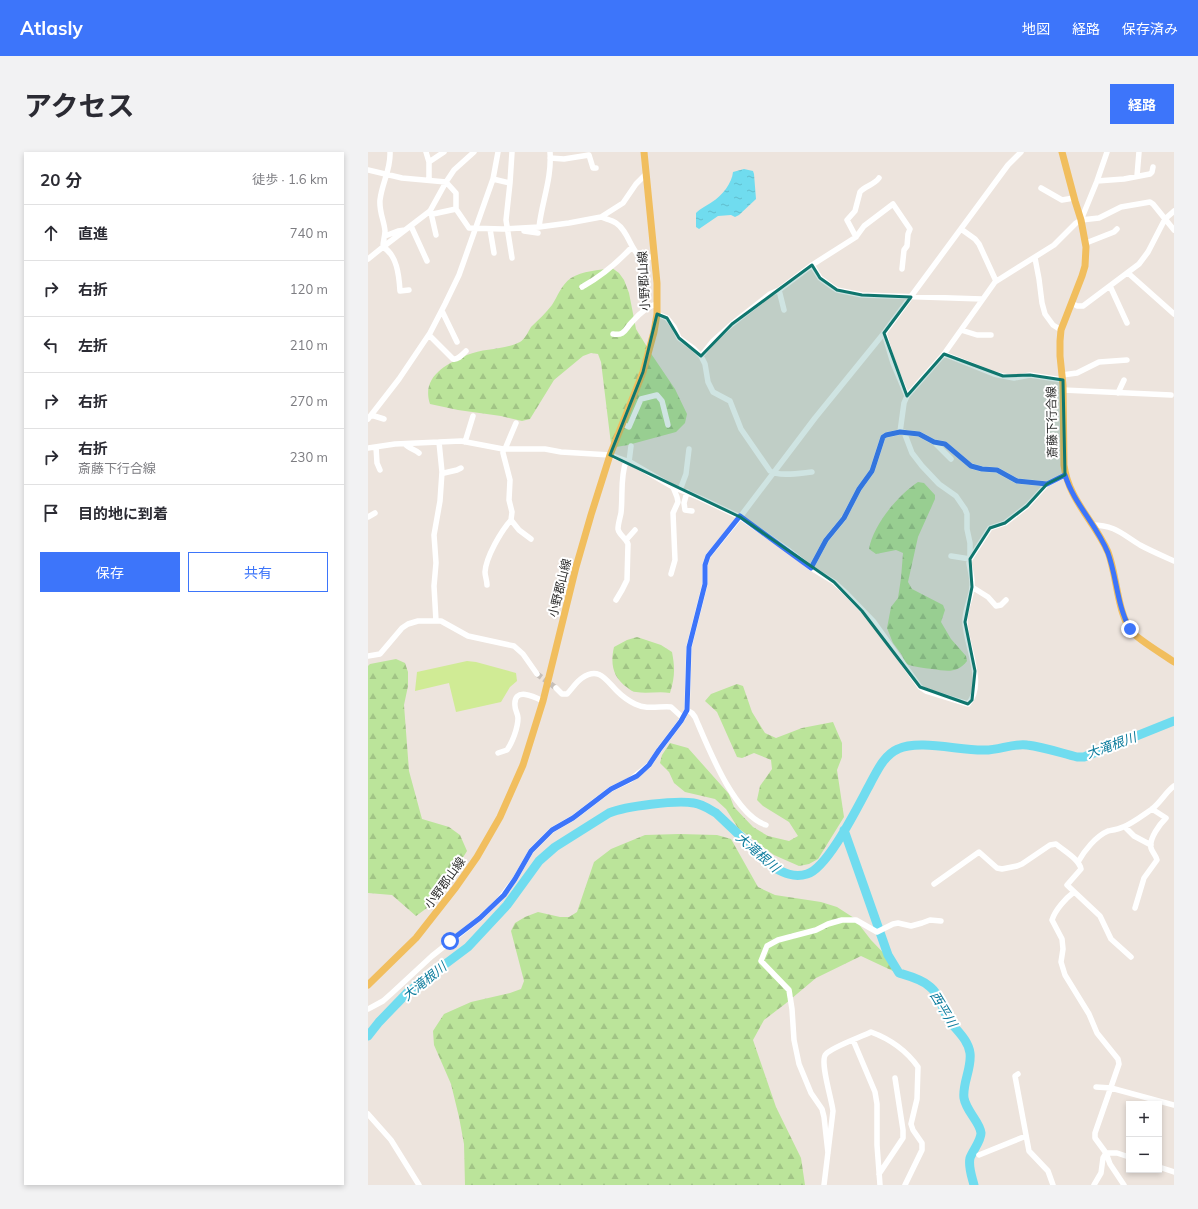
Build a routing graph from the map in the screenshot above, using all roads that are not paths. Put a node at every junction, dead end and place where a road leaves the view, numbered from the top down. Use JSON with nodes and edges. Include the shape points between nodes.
{"nodes":[{"id":1,"x":390,"y":152,"type":"edge"},
{"id":2,"x":426,"y":152,"type":"edge"},
{"id":3,"x":444,"y":152,"type":"edge"},
{"id":4,"x":474,"y":152,"type":"edge"},
{"id":5,"x":498,"y":152,"type":"edge"},
{"id":6,"x":512,"y":152,"type":"edge"},
{"id":7,"x":644,"y":152,"type":"edge"},
{"id":8,"x":1021,"y":152,"type":"edge"},
{"id":9,"x":1062,"y":152,"type":"edge"},
{"id":10,"x":1107,"y":152,"type":"edge"},
{"id":11,"x":1138,"y":152,"type":"edge"},
{"id":12,"x":550,"y":155,"type":"edge"},
{"id":13,"x":429,"y":162,"type":"junction"},
{"id":14,"x":1153,"y":167,"type":"dead end"},
{"id":15,"x":596,"y":168,"type":"dead end"},
{"id":16,"x":368,"y":170,"type":"edge"},
{"id":17,"x":386,"y":174,"type":"junction"},
{"id":18,"x":646,"y":174,"type":"junction"},
{"id":19,"x":1137,"y":176,"type":"junction"},
{"id":20,"x":879,"y":178,"type":"dead end"},
{"id":21,"x":429,"y":180,"type":"junction"},
{"id":22,"x":493,"y":180,"type":"junction"},
{"id":23,"x":1097,"y":181,"type":"junction"},
{"id":24,"x":446,"y":182,"type":"junction"},
{"id":25,"x":510,"y":183,"type":"junction"},
{"id":26,"x":1041,"y":188,"type":"dead end"},
{"id":27,"x":1074,"y":198,"type":"junction"},
{"id":28,"x":456,"y":209,"type":"junction"},
{"id":29,"x":1174,"y":211,"type":"edge"},
{"id":30,"x":430,"y":213,"type":"junction"},
{"id":31,"x":601,"y":217,"type":"junction"},
{"id":32,"x":1165,"y":219,"type":"junction"},
{"id":33,"x":1081,"y":220,"type":"junction"},
{"id":34,"x":411,"y":226,"type":"junction"},
{"id":35,"x":475,"y":229,"type":"junction"},
{"id":36,"x":490,"y":229,"type":"junction"},
{"id":37,"x":508,"y":229,"type":"junction"},
{"id":38,"x":961,"y":229,"type":"junction"},
{"id":39,"x":1118,"y":229,"type":"dead end"},
{"id":40,"x":406,"y":230,"type":"junction"},
{"id":41,"x":538,"y":230,"type":"junction"},
{"id":42,"x":1174,"y":230,"type":"edge"},
{"id":43,"x":436,"y":235,"type":"dead end"},
{"id":44,"x":385,"y":236,"type":"junction"},
{"id":45,"x":856,"y":237,"type":"junction"},
{"id":46,"x":1086,"y":243,"type":"junction"},
{"id":47,"x":383,"y":247,"type":"junction"},
{"id":48,"x":632,"y":247,"type":"junction"},
{"id":49,"x":494,"y":253,"type":"dead end"},
{"id":50,"x":654,"y":256,"type":"junction"},
{"id":51,"x":512,"y":258,"type":"dead end"},
{"id":52,"x":1035,"y":258,"type":"junction"},
{"id":53,"x":368,"y":259,"type":"edge"},
{"id":54,"x":427,"y":261,"type":"dead end"},
{"id":55,"x":812,"y":265,"type":"junction"},
{"id":56,"x":902,"y":269,"type":"dead end"},
{"id":57,"x":1128,"y":273,"type":"junction"},
{"id":58,"x":996,"y":281,"type":"junction"},
{"id":59,"x":1110,"y":286,"type":"junction"},
{"id":60,"x":582,"y":287,"type":"dead end"},
{"id":61,"x":409,"y":290,"type":"dead end"},
{"id":62,"x":779,"y":290,"type":"junction"},
{"id":63,"x":911,"y":297,"type":"junction"},
{"id":64,"x":982,"y":299,"type":"junction"},
{"id":65,"x":1072,"y":303,"type":"junction"},
{"id":66,"x":657,"y":304,"type":"junction"},
{"id":67,"x":784,"y":310,"type":"dead end"},
{"id":68,"x":442,"y":311,"type":"junction"},
{"id":69,"x":657,"y":314,"type":"junction"},
{"id":70,"x":1174,"y":314,"type":"edge"},
{"id":71,"x":1127,"y":323,"type":"dead end"},
{"id":72,"x":961,"y":330,"type":"junction"},
{"id":73,"x":1061,"y":330,"type":"junction"},
{"id":74,"x":884,"y":333,"type":"junction"},
{"id":75,"x":612,"y":334,"type":"dead end"},
{"id":76,"x":429,"y":335,"type":"junction"},
{"id":77,"x":990,"y":335,"type":"dead end"},
{"id":78,"x":457,"y":342,"type":"dead end"},
{"id":79,"x":466,"y":351,"type":"dead end"},
{"id":80,"x":944,"y":354,"type":"junction"},
{"id":81,"x":701,"y":356,"type":"junction"},
{"id":82,"x":1127,"y":360,"type":"dead end"},
{"id":83,"x":1062,"y":377,"type":"junction"},
{"id":84,"x":1124,"y":380,"type":"dead end"},
{"id":85,"x":1063,"y":390,"type":"junction"},
{"id":86,"x":1118,"y":393,"type":"junction"},
{"id":87,"x":1171,"y":395,"type":"dead end"},
{"id":88,"x":907,"y":396,"type":"junction"},
{"id":89,"x":473,"y":416,"type":"dead end"},
{"id":90,"x":370,"y":417,"type":"edge"},
{"id":91,"x":384,"y":419,"type":"dead end"},
{"id":92,"x":516,"y":423,"type":"dead end"},
{"id":93,"x":622,"y":424,"type":"junction"},
{"id":94,"x":668,"y":425,"type":"dead end"},
{"id":95,"x":902,"y":432,"type":"junction"},
{"id":96,"x":439,"y":442,"type":"junction"},
{"id":97,"x":466,"y":442,"type":"junction"},
{"id":98,"x":934,"y":442,"type":"junction"},
{"id":99,"x":405,"y":444,"type":"junction"},
{"id":100,"x":631,"y":446,"type":"dead end"},
{"id":101,"x":376,"y":447,"type":"junction"},
{"id":102,"x":368,"y":448,"type":"edge"},
{"id":103,"x":504,"y":449,"type":"junction"},
{"id":104,"x":689,"y":449,"type":"dead end"},
{"id":105,"x":419,"y":452,"type":"dead end"},
{"id":106,"x":610,"y":455,"type":"junction"},
{"id":107,"x":951,"y":459,"type":"dead end"},
{"id":108,"x":627,"y":461,"type":"junction"},
{"id":109,"x":461,"y":468,"type":"dead end"},
{"id":110,"x":380,"y":470,"type":"dead end"},
{"id":111,"x":442,"y":472,"type":"junction"},
{"id":112,"x":812,"y":472,"type":"dead end"},
{"id":113,"x":774,"y":473,"type":"junction"},
{"id":114,"x":1065,"y":475,"type":"junction"},
{"id":115,"x":1047,"y":484,"type":"junction"},
{"id":116,"x":673,"y":487,"type":"junction"},
{"id":117,"x":680,"y":490,"type":"junction"},
{"id":118,"x":687,"y":492,"type":"junction"},
{"id":119,"x":692,"y":511,"type":"dead end"},
{"id":120,"x":375,"y":513,"type":"dead end"},
{"id":121,"x":740,"y":516,"type":"junction"},
{"id":122,"x":368,"y":517,"type":"edge"},
{"id":123,"x":511,"y":520,"type":"junction"},
{"id":124,"x":1092,"y":526,"type":"junction"},
{"id":125,"x":635,"y":530,"type":"dead end"},
{"id":126,"x":531,"y":539,"type":"dead end"},
{"id":127,"x":627,"y":539,"type":"junction"},
{"id":128,"x":951,"y":556,"type":"dead end"},
{"id":129,"x":970,"y":559,"type":"junction"},
{"id":130,"x":1174,"y":561,"type":"edge"},
{"id":131,"x":811,"y":568,"type":"junction"},
{"id":132,"x":671,"y":574,"type":"dead end"},
{"id":133,"x":487,"y":585,"type":"dead end"},
{"id":134,"x":972,"y":587,"type":"junction"},
{"id":135,"x":616,"y":600,"type":"dead end"},
{"id":136,"x":1006,"y":600,"type":"dead end"},
{"id":137,"x":436,"y":621,"type":"junction"},
{"id":138,"x":368,"y":656,"type":"edge"},
{"id":139,"x":1174,"y":662,"type":"edge"},
{"id":140,"x":537,"y":674,"type":"tunnel mouth"},
{"id":141,"x":556,"y":688,"type":"tunnel mouth"},
{"id":142,"x":543,"y":701,"type":"junction"},
{"id":143,"x":687,"y":710,"type":"junction"},
{"id":144,"x":683,"y":718,"type":"junction"},
{"id":145,"x":498,"y":753,"type":"dead end"},
{"id":146,"x":1174,"y":786,"type":"edge"},
{"id":147,"x":1152,"y":809,"type":"junction"},
{"id":148,"x":766,"y":825,"type":"dead end"},
{"id":149,"x":1125,"y":827,"type":"junction"},
{"id":150,"x":1151,"y":844,"type":"junction"},
{"id":151,"x":1078,"y":862,"type":"junction"},
{"id":152,"x":934,"y":884,"type":"dead end"},
{"id":153,"x":1074,"y":892,"type":"junction"},
{"id":154,"x":1134,"y":908,"type":"dead end"},
{"id":155,"x":941,"y":921,"type":"dead end"},
{"id":156,"x":1131,"y":957,"type":"dead end"},
{"id":157,"x":368,"y":985,"type":"edge"},
{"id":158,"x":368,"y":1009,"type":"edge"},
{"id":159,"x":853,"y":1040,"type":"junction"},
{"id":160,"x":1018,"y":1074,"type":"dead end"},
{"id":161,"x":895,"y":1078,"type":"dead end"},
{"id":162,"x":1096,"y":1087,"type":"dead end"},
{"id":163,"x":1111,"y":1088,"type":"junction"},
{"id":164,"x":1174,"y":1105,"type":"edge"},
{"id":165,"x":368,"y":1114,"type":"edge"},
{"id":166,"x":1026,"y":1136,"type":"junction"},
{"id":167,"x":828,"y":1153,"type":"junction"},
{"id":168,"x":1106,"y":1154,"type":"junction"},
{"id":169,"x":979,"y":1155,"type":"dead end"},
{"id":170,"x":1126,"y":1156,"type":"edge"},
{"id":171,"x":1162,"y":1168,"type":"edge"},
{"id":172,"x":1174,"y":1172,"type":"edge"},
{"id":173,"x":879,"y":1174,"type":"junction"},
{"id":174,"x":419,"y":1185,"type":"edge"},
{"id":175,"x":824,"y":1185,"type":"edge"},
{"id":176,"x":880,"y":1185,"type":"edge"},
{"id":177,"x":905,"y":1185,"type":"edge"},
{"id":178,"x":1053,"y":1185,"type":"edge"},
{"id":179,"x":1094,"y":1185,"type":"edge"},
{"id":180,"x":1124,"y":1185,"type":"edge"}],
"edges":[{"from":1,"to":17,"type":"street","via":[[391,161]]},
{"from":2,"to":13,"type":"street"},
{"from":3,"to":13,"type":"street"},
{"from":4,"to":24,"type":"street","via":[[454,170]]},
{"from":5,"to":22,"type":"street"},
{"from":6,"to":25,"type":"street"},
{"from":7,"to":18,"type":"main road","name":"小野郡山線"},
{"from":8,"to":38,"type":"street","via":[[1008,165]]},
{"from":9,"to":27,"type":"main road","name":"斎藤下行合線"},
{"from":10,"to":23,"type":"street"},
{"from":11,"to":19,"type":"street"},
{"from":12,"to":15,"type":"street","via":[[564,159],[589,156],[593,168]]},
{"from":12,"to":41,"type":"street","via":[[548,184]]},
{"from":13,"to":21,"type":"street"},
{"from":14,"to":19,"type":"street","via":[[1151,173]]},
{"from":16,"to":17,"type":"street"},
{"from":17,"to":21,"type":"street"},
{"from":17,"to":44,"type":"street","via":[[379,209]]},
{"from":18,"to":31,"type":"street","via":[[623,203]]},
{"from":18,"to":50,"type":"main road","name":"小野郡山線"},
{"from":19,"to":23,"type":"street"},
{"from":20,"to":45,"type":"street","via":[[860,192],[855,211],[847,220]]},
{"from":21,"to":24,"type":"street"},
{"from":22,"to":25,"type":"street"},
{"from":22,"to":35,"type":"street"},
{"from":23,"to":33,"type":"street"},
{"from":24,"to":28,"type":"street","via":[[455,190]]},
{"from":24,"to":30,"type":"street"},
{"from":25,"to":37,"type":"street","via":[[506,213]]},
{"from":26,"to":27,"type":"street","via":[[1062,200]]},
{"from":27,"to":33,"type":"main road","name":"斎藤下行合線"},
{"from":28,"to":30,"type":"street"},
{"from":28,"to":35,"type":"street","via":[[466,226]]},
{"from":29,"to":32,"type":"street"},
{"from":30,"to":34,"type":"street"},
{"from":30,"to":43,"type":"street"},
{"from":31,"to":41,"type":"street"},
{"from":31,"to":48,"type":"street","via":[[621,227]]},
{"from":32,"to":33,"type":"street","via":[[1153,204],[1146,202],[1121,207],[1093,219]]},
{"from":32,"to":42,"type":"street"},
{"from":32,"to":57,"type":"street","via":[[1143,259]]},
{"from":33,"to":46,"type":"main road","name":"斎藤下行合線"},
{"from":33,"to":52,"type":"street","via":[[1054,245]]},
{"from":34,"to":40,"type":"street"},
{"from":34,"to":54,"type":"street"},
{"from":35,"to":36,"type":"street"},
{"from":35,"to":68,"type":"street","via":[[459,275]]},
{"from":36,"to":37,"type":"street"},
{"from":36,"to":49,"type":"street"},
{"from":37,"to":41,"type":"street"},
{"from":37,"to":51,"type":"street"},
{"from":38,"to":58,"type":"street","via":[[979,244]]},
{"from":38,"to":63,"type":"street"},
{"from":39,"to":46,"type":"street"},
{"from":40,"to":44,"type":"street"},
{"from":40,"to":47,"type":"street"},
{"from":44,"to":47,"type":"street"},
{"from":45,"to":55,"type":"street"},
{"from":45,"to":56,"type":"street","via":[[864,226],[893,204],[910,229]]},
{"from":46,"to":65,"type":"main road","name":"斎藤下行合線","via":[[1085,266]]},
{"from":47,"to":53,"type":"street"},
{"from":47,"to":61,"type":"street","via":[[393,255],[400,291]]},
{"from":48,"to":50,"type":"street","via":[[640,257]]},
{"from":48,"to":60,"type":"street"},
{"from":50,"to":66,"type":"main road","name":"小野郡山線"},
{"from":52,"to":58,"type":"street"},
{"from":52,"to":73,"type":"street","via":[[1044,314]]},
{"from":55,"to":62,"type":"street"},
{"from":55,"to":63,"type":"street","via":[[820,278],[837,290],[862,295]]},
{"from":57,"to":59,"type":"street"},
{"from":57,"to":70,"type":"street"},
{"from":58,"to":64,"type":"street"},
{"from":59,"to":65,"type":"street","via":[[1083,306]]},
{"from":59,"to":71,"type":"street"},
{"from":62,"to":67,"type":"street"},
{"from":62,"to":81,"type":"street","via":[[770,294],[732,324]]},
{"from":63,"to":64,"type":"street"},
{"from":63,"to":74,"type":"street"},
{"from":64,"to":72,"type":"street"},
{"from":65,"to":73,"type":"main road","name":"斎藤下行合線"},
{"from":66,"to":69,"type":"main road","name":"小野郡山線"},
{"from":66,"to":75,"type":"street","via":[[651,305],[621,334]]},
{"from":68,"to":76,"type":"street"},
{"from":68,"to":78,"type":"street"},
{"from":69,"to":81,"type":"street","via":[[667,318],[679,338]]},
{"from":69,"to":93,"type":"main road","name":"小野郡山線","via":[[649,352]]},
{"from":72,"to":77,"type":"street","via":[[977,335]]},
{"from":72,"to":80,"type":"street"},
{"from":73,"to":83,"type":"main road","name":"斎藤下行合線"},
{"from":74,"to":88,"type":"street"},
{"from":74,"to":113,"type":"street"},
{"from":76,"to":79,"type":"street","via":[[453,359],[459,358]]},
{"from":76,"to":90,"type":"street"},
{"from":80,"to":83,"type":"street","via":[[1003,376]]},
{"from":80,"to":88,"type":"street"},
{"from":81,"to":113,"type":"street","via":[[713,392],[730,401],[741,429],[766,466]]},
{"from":82,"to":83,"type":"street","via":[[1098,362]]},
{"from":83,"to":85,"type":"main road","name":"斎藤下行合線"},
{"from":84,"to":86,"type":"street"},
{"from":85,"to":86,"type":"street"},
{"from":85,"to":114,"type":"main road","name":"斎藤下行合線"},
{"from":86,"to":87,"type":"street"},
{"from":88,"to":95,"type":"street","via":[[904,403]]},
{"from":89,"to":97,"type":"street"},
{"from":90,"to":91,"type":"street"},
{"from":92,"to":103,"type":"street"},
{"from":93,"to":94,"type":"street","via":[[630,427],[641,399],[657,395],[662,401]]},
{"from":93,"to":106,"type":"main road","name":"小野郡山線"},
{"from":95,"to":98,"type":"street","via":[[919,434]]},
{"from":95,"to":129,"type":"street","via":[[912,453],[922,466],[939,484],[956,496],[965,509]]},
{"from":95,"to":131,"type":"street","via":[[883,437],[872,471],[844,518],[826,540]]},
{"from":96,"to":97,"type":"street"},
{"from":96,"to":99,"type":"street"},
{"from":96,"to":111,"type":"street"},
{"from":97,"to":103,"type":"street"},
{"from":98,"to":107,"type":"street"},
{"from":98,"to":115,"type":"street","via":[[945,444],[971,466],[997,470],[1017,481]]},
{"from":99,"to":101,"type":"street"},
{"from":99,"to":105,"type":"street"},
{"from":100,"to":108,"type":"street"},
{"from":101,"to":102,"type":"street"},
{"from":101,"to":110,"type":"street"},
{"from":103,"to":106,"type":"street","via":[[545,449]]},
{"from":103,"to":123,"type":"street","via":[[510,480]]},
{"from":104,"to":117,"type":"street","via":[[686,474]]},
{"from":106,"to":108,"type":"street"},
{"from":106,"to":142,"type":"main road","name":"小野郡山線","via":[[576,567]]},
{"from":108,"to":116,"type":"street"},
{"from":108,"to":127,"type":"street","via":[[622,478],[623,497],[618,526],[620,533]]},
{"from":109,"to":111,"type":"street"},
{"from":111,"to":137,"type":"street","via":[[434,535]]},
{"from":112,"to":113,"type":"street"},
{"from":113,"to":121,"type":"street"},
{"from":114,"to":115,"type":"street"},
{"from":114,"to":124,"type":"main road","name":"斎藤下行合線","via":[[1073,495]]},
{"from":115,"to":129,"type":"street","via":[[1027,506],[1005,523],[990,528]]},
{"from":116,"to":117,"type":"street"},
{"from":116,"to":132,"type":"street","via":[[678,502],[673,513],[674,560]]},
{"from":117,"to":118,"type":"street"},
{"from":118,"to":119,"type":"street","via":[[685,510]]},
{"from":118,"to":121,"type":"street"},
{"from":120,"to":122,"type":"street"},
{"from":121,"to":131,"type":"street"},
{"from":121,"to":143,"type":"street","via":[[708,556],[705,565],[705,584],[689,647]]},
{"from":123,"to":126,"type":"street"},
{"from":123,"to":133,"type":"street","via":[[488,562],[485,573]]},
{"from":124,"to":130,"type":"street","via":[[1112,528]]},
{"from":124,"to":139,"type":"main road","name":"斎藤下行合線","via":[[1108,553],[1124,617],[1130,629]]},
{"from":125,"to":127,"type":"street"},
{"from":127,"to":135,"type":"street","via":[[627,580]]},
{"from":128,"to":129,"type":"street"},
{"from":129,"to":134,"type":"street"},
{"from":131,"to":134,"type":"street","via":[[834,582],[856,602],[920,687],[968,704],[974,692],[975,671],[965,622]]},
{"from":134,"to":136,"type":"street","via":[[988,597],[996,606]]},
{"from":137,"to":138,"type":"street","via":[[408,624],[380,654]]},
{"from":137,"to":140,"type":"street","via":[[441,621],[468,636],[514,646]]},
{"from":141,"to":144,"type":"street","via":[[562,694],[567,694],[582,678],[597,673],[636,704],[654,709],[671,708]]},
{"from":142,"to":145,"type":"street","via":[[530,694],[518,697],[514,706],[518,716],[515,730],[507,750]]},
{"from":142,"to":157,"type":"main road","name":"小野郡山線","via":[[524,765],[500,817],[477,857],[416,938]]},
{"from":143,"to":144,"type":"street"},
{"from":143,"to":148,"type":"street","via":[[695,717],[710,751],[743,808],[752,818]]},
{"from":144,"to":158,"type":"street","via":[[644,769],[552,830],[531,851],[499,900],[432,956],[392,994]]},
{"from":146,"to":147,"type":"street"},
{"from":147,"to":149,"type":"street"},
{"from":147,"to":150,"type":"street","via":[[1166,818],[1153,836]]},
{"from":149,"to":150,"type":"street","via":[[1134,836]]},
{"from":149,"to":151,"type":"street","via":[[1106,832],[1099,837],[1082,854]]},
{"from":150,"to":154,"type":"street","via":[[1157,860],[1144,878]]},
{"from":151,"to":152,"type":"street","via":[[1056,844],[1050,845],[1022,864],[1002,869],[997,868],[979,852]]},
{"from":151,"to":153,"type":"street","via":[[1081,869],[1067,885]]},
{"from":153,"to":156,"type":"street","via":[[1100,916],[1112,939]]},
{"from":153,"to":163,"type":"street","via":[[1060,906],[1052,920],[1062,939],[1061,962],[1065,975],[1089,1014],[1097,1034],[1118,1059],[1119,1064]]},
{"from":155,"to":167,"type":"street","via":[[930,920],[911,926],[898,923],[877,932],[856,920],[842,920],[778,940],[767,946],[761,961],[789,990],[799,1064],[822,1109]]},
{"from":159,"to":167,"type":"street","via":[[834,1049],[823,1058],[833,1111]]},
{"from":159,"to":173,"type":"street","via":[[878,1104]]},
{"from":159,"to":177,"type":"street","via":[[871,1032],[880,1035],[900,1048],[918,1067],[917,1099],[911,1124],[922,1143],[922,1150]]},
{"from":160,"to":166,"type":"street","via":[[1016,1076]]},
{"from":161,"to":173,"type":"street","via":[[903,1138]]},
{"from":162,"to":163,"type":"street"},
{"from":163,"to":164,"type":"street"},
{"from":163,"to":168,"type":"street","via":[[1095,1136]]},
{"from":165,"to":174,"type":"street","via":[[391,1140]]},
{"from":166,"to":169,"type":"street"},
{"from":166,"to":178,"type":"street","via":[[1029,1151],[1048,1171]]},
{"from":167,"to":175,"type":"street"},
{"from":168,"to":170,"type":"street"},
{"from":168,"to":179,"type":"street","via":[[1101,1173]]},
{"from":168,"to":180,"type":"street"},
{"from":171,"to":172,"type":"street"},
{"from":173,"to":176,"type":"street"}]}
